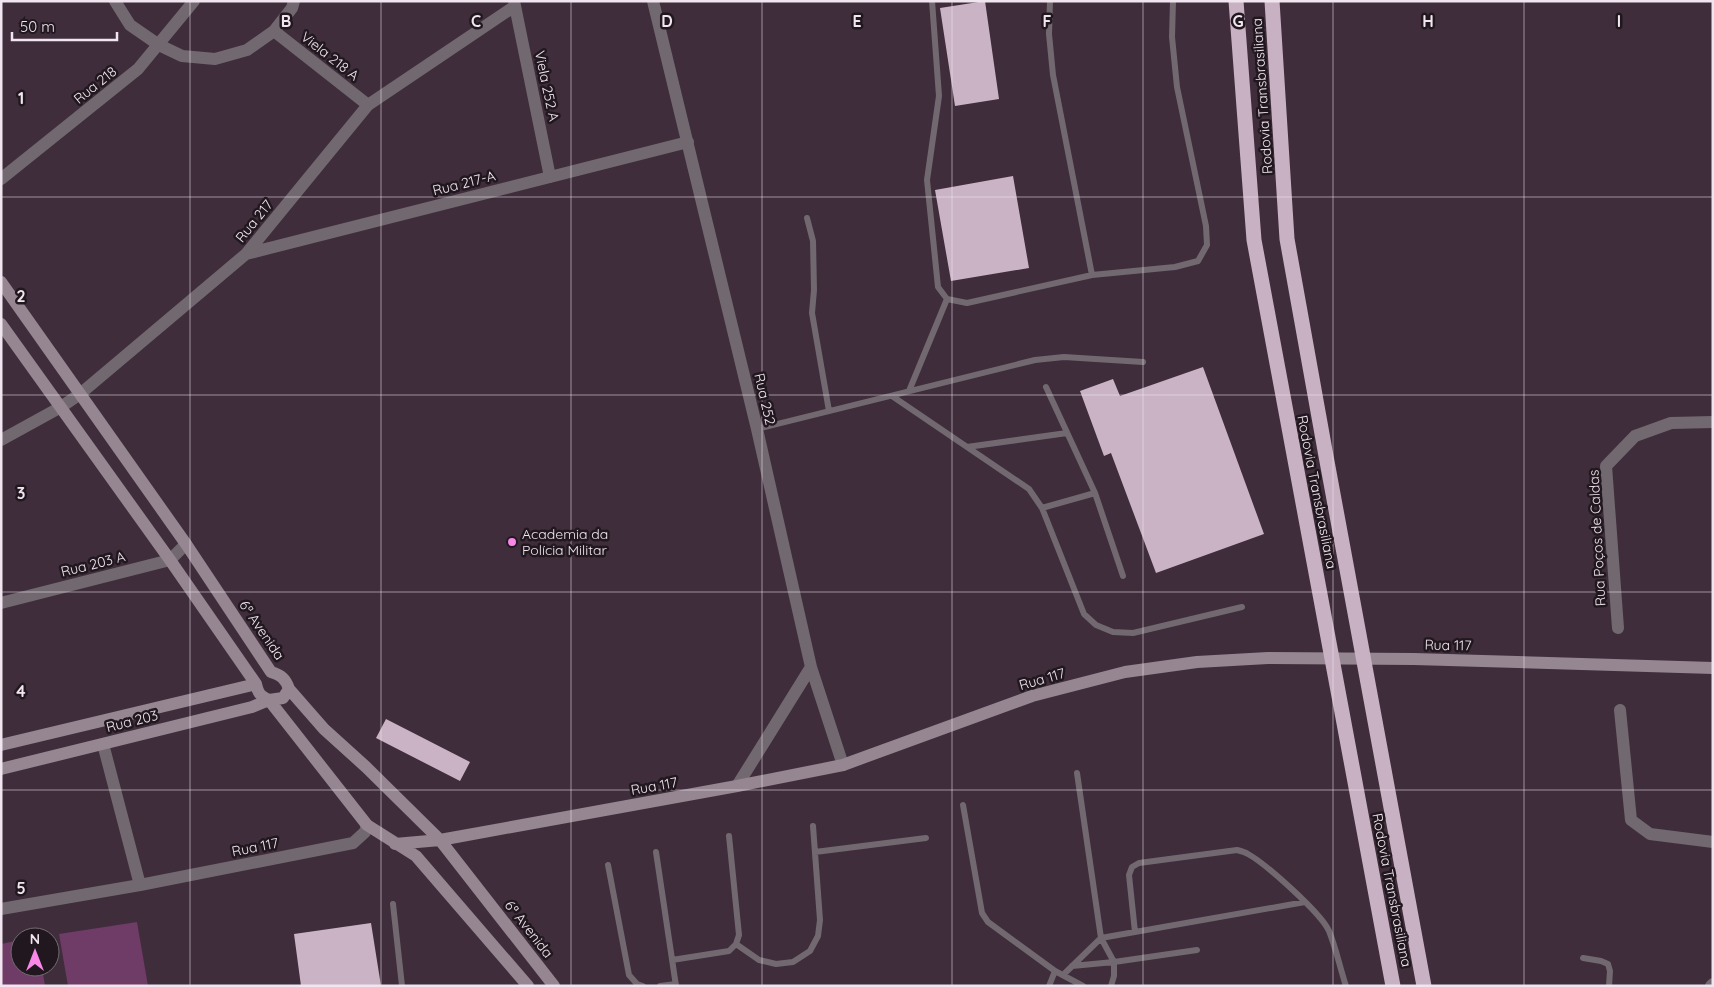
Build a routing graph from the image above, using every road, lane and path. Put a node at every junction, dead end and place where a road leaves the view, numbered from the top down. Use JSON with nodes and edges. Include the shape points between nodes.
{"nodes":[{"id":1,"x":115,"y":1,"type":"edge"},
{"id":2,"x":194,"y":1,"type":"edge"},
{"id":3,"x":294,"y":1,"type":"edge"},
{"id":4,"x":653,"y":1,"type":"edge"},
{"id":5,"x":932,"y":1,"type":"edge"},
{"id":6,"x":1050,"y":1,"type":"edge"},
{"id":7,"x":1173,"y":1,"type":"edge"},
{"id":8,"x":1236,"y":1,"type":"edge"},
{"id":9,"x":1272,"y":1,"type":"edge"},
{"id":10,"x":515,"y":4,"type":"edge"},
{"id":11,"x":274,"y":31,"type":"junction"},
{"id":12,"x":159,"y":45,"type":"junction"},
{"id":13,"x":368,"y":105,"type":"junction"},
{"id":14,"x":688,"y":142,"type":"junction"},
{"id":15,"x":550,"y":177,"type":"junction"},
{"id":16,"x":1,"y":180,"type":"edge"},
{"id":17,"x":807,"y":218,"type":"dead end"},
{"id":18,"x":246,"y":254,"type":"junction"},
{"id":19,"x":1092,"y":275,"type":"junction"},
{"id":20,"x":1,"y":282,"type":"edge"},
{"id":21,"x":947,"y":299,"type":"junction"},
{"id":22,"x":1,"y":324,"type":"edge"},
{"id":23,"x":1143,"y":362,"type":"dead end"},
{"id":24,"x":1046,"y":387,"type":"dead end"},
{"id":25,"x":909,"y":391,"type":"junction"},
{"id":26,"x":80,"y":394,"type":"junction"},
{"id":27,"x":892,"y":396,"type":"junction"},
{"id":28,"x":61,"y":406,"type":"junction"},
{"id":29,"x":829,"y":411,"type":"junction"},
{"id":30,"x":1713,"y":422,"type":"edge"},
{"id":31,"x":756,"y":429,"type":"junction"},
{"id":32,"x":1067,"y":433,"type":"junction"},
{"id":33,"x":1,"y":440,"type":"edge"},
{"id":34,"x":967,"y":447,"type":"junction"},
{"id":35,"x":1095,"y":493,"type":"junction"},
{"id":36,"x":1042,"y":508,"type":"junction"},
{"id":37,"x":186,"y":544,"type":"junction"},
{"id":38,"x":170,"y":560,"type":"junction"},
{"id":39,"x":1123,"y":576,"type":"dead end"},
{"id":40,"x":1,"y":602,"type":"edge"},
{"id":41,"x":1242,"y":607,"type":"dead end"},
{"id":42,"x":1618,"y":628,"type":"dead end"},
{"id":43,"x":811,"y":667,"type":"junction"},
{"id":44,"x":1713,"y":668,"type":"edge"},
{"id":45,"x":271,"y":672,"type":"junction"},
{"id":46,"x":256,"y":684,"type":"junction"},
{"id":47,"x":289,"y":689,"type":"junction"},
{"id":48,"x":269,"y":700,"type":"junction"},
{"id":49,"x":1620,"y":710,"type":"dead end"},
{"id":50,"x":103,"y":744,"type":"junction"},
{"id":51,"x":1,"y":745,"type":"edge"},
{"id":52,"x":843,"y":764,"type":"junction"},
{"id":53,"x":1,"y":769,"type":"edge"},
{"id":54,"x":1077,"y":773,"type":"dead end"},
{"id":55,"x":737,"y":786,"type":"junction"},
{"id":56,"x":962,"y":805,"type":"dead end"},
{"id":57,"x":367,"y":825,"type":"junction"},
{"id":58,"x":813,"y":826,"type":"dead end"},
{"id":59,"x":729,"y":836,"type":"dead end"},
{"id":60,"x":926,"y":838,"type":"dead end"},
{"id":61,"x":440,"y":840,"type":"junction"},
{"id":62,"x":1713,"y":842,"type":"edge"},
{"id":63,"x":396,"y":844,"type":"junction"},
{"id":64,"x":656,"y":852,"type":"dead end"},
{"id":65,"x":815,"y":852,"type":"junction"},
{"id":66,"x":416,"y":856,"type":"junction"},
{"id":67,"x":608,"y":865,"type":"dead end"},
{"id":68,"x":140,"y":885,"type":"junction"},
{"id":69,"x":1305,"y":902,"type":"junction"},
{"id":70,"x":393,"y":904,"type":"dead end"},
{"id":71,"x":1,"y":909,"type":"edge"},
{"id":72,"x":1135,"y":932,"type":"junction"},
{"id":73,"x":1101,"y":938,"type":"junction"},
{"id":74,"x":736,"y":944,"type":"junction"},
{"id":75,"x":1197,"y":950,"type":"dead end"},
{"id":76,"x":1583,"y":958,"type":"dead end"},
{"id":77,"x":672,"y":960,"type":"junction"},
{"id":78,"x":1114,"y":962,"type":"junction"},
{"id":79,"x":1072,"y":966,"type":"junction"},
{"id":80,"x":1055,"y":971,"type":"junction"},
{"id":81,"x":1063,"y":975,"type":"junction"},
{"id":82,"x":525,"y":984,"type":"edge"},
{"id":83,"x":676,"y":985,"type":"edge"},
{"id":84,"x":402,"y":986,"type":"edge"},
{"id":85,"x":554,"y":986,"type":"edge"},
{"id":86,"x":643,"y":986,"type":"edge"},
{"id":87,"x":660,"y":986,"type":"edge"},
{"id":88,"x":1049,"y":986,"type":"edge"},
{"id":89,"x":1083,"y":986,"type":"edge"},
{"id":90,"x":1111,"y":986,"type":"edge"},
{"id":91,"x":1346,"y":986,"type":"edge"},
{"id":92,"x":1393,"y":986,"type":"edge"},
{"id":93,"x":1424,"y":986,"type":"edge"},
{"id":94,"x":1609,"y":986,"type":"edge"}],
"edges":[{"from":1,"to":12,"type":"street","via":[[130,26]]},
{"from":2,"to":12,"type":"street","name":"Rua 218"},
{"from":3,"to":11,"type":"street"},
{"from":4,"to":14,"type":"street","name":"Rua 252"},
{"from":5,"to":21,"type":"lane","via":[[939,96],[927,180],[938,287]]},
{"from":6,"to":19,"type":"lane","via":[[1053,75]]},
{"from":7,"to":19,"type":"lane","via":[[1172,37],[1177,87],[1206,226],[1207,245],[1198,261],[1175,268]]},
{"from":8,"to":92,"type":"highway","name":"Rodovia Transbrasiliana","via":[[1254,240]]},
{"from":9,"to":93,"type":"highway","name":"Rodovia Transbrasiliana","via":[[1287,239]]},
{"from":10,"to":13,"type":"street","name":"Rua 217"},
{"from":10,"to":15,"type":"street","name":"Viela 252 A"},
{"from":11,"to":12,"type":"street","via":[[247,50],[215,59],[182,56]]},
{"from":11,"to":13,"type":"street","name":"Viela 218 A"},
{"from":12,"to":16,"type":"street","name":"Rua 218","via":[[138,69]]},
{"from":13,"to":18,"type":"street","name":"Rua 217"},
{"from":14,"to":15,"type":"street","name":"Rua 217-A"},
{"from":14,"to":31,"type":"street","name":"Rua 252"},
{"from":15,"to":18,"type":"street","name":"Rua 217-A"},
{"from":17,"to":29,"type":"lane","via":[[813,241],[812,313]]},
{"from":18,"to":26,"type":"street","name":"Rua 217"},
{"from":19,"to":21,"type":"lane","via":[[967,303]]},
{"from":20,"to":26,"type":"street","name":"6ª Avenida"},
{"from":21,"to":25,"type":"lane"},
{"from":22,"to":28,"type":"street"},
{"from":23,"to":25,"type":"lane","via":[[1064,357],[1035,360]]},
{"from":24,"to":32,"type":"lane"},
{"from":25,"to":27,"type":"lane"},
{"from":26,"to":28,"type":"street","name":"Rua 217"},
{"from":26,"to":37,"type":"street","name":"6ª Avenida"},
{"from":27,"to":29,"type":"lane"},
{"from":27,"to":34,"type":"lane"},
{"from":28,"to":33,"type":"street","name":"Rua 217"},
{"from":28,"to":38,"type":"street"},
{"from":29,"to":31,"type":"lane"},
{"from":30,"to":42,"type":"street","name":"Rua Poços de Caldas","via":[[1671,423],[1635,436],[1606,466]]},
{"from":31,"to":43,"type":"street","name":"Rua 252"},
{"from":32,"to":34,"type":"lane"},
{"from":32,"to":35,"type":"lane"},
{"from":34,"to":36,"type":"lane","via":[[1029,489]]},
{"from":35,"to":36,"type":"lane"},
{"from":35,"to":39,"type":"lane"},
{"from":36,"to":41,"type":"lane","via":[[1084,614],[1096,626],[1113,632],[1133,633]]},
{"from":37,"to":38,"type":"street"},
{"from":37,"to":45,"type":"street","name":"6ª Avenida"},
{"from":38,"to":40,"type":"street","name":"Rua 203 A"},
{"from":38,"to":46,"type":"street"},
{"from":43,"to":52,"type":"street","name":"Rua 252"},
{"from":43,"to":55,"type":"street"},
{"from":44,"to":52,"type":"street","name":"Rua 117","via":[[1414,659],[1268,658],[1197,662],[1125,672],[1032,696]]},
{"from":45,"to":46,"type":"street","via":[[263,675]]},
{"from":45,"to":47,"type":"street","name":"6ª Avenida","via":[[282,677]]},
{"from":46,"to":48,"type":"street","via":[[258,693]]},
{"from":46,"to":51,"type":"street","name":"Rua 203"},
{"from":47,"to":48,"type":"street","via":[[283,698]]},
{"from":47,"to":61,"type":"street","name":"6ª Avenida","via":[[324,729]]},
{"from":48,"to":50,"type":"street","name":"Rua 203"},
{"from":48,"to":57,"type":"street"},
{"from":49,"to":62,"type":"street","via":[[1631,820],[1650,834]]},
{"from":50,"to":53,"type":"street","name":"Rua 203"},
{"from":50,"to":68,"type":"street"},
{"from":52,"to":55,"type":"street","name":"Rua 117"},
{"from":54,"to":73,"type":"lane"},
{"from":55,"to":61,"type":"street","name":"Rua 117"},
{"from":56,"to":80,"type":"lane","via":[[982,914],[988,922]]},
{"from":57,"to":63,"type":"street"},
{"from":57,"to":68,"type":"street","name":"Rua 117","via":[[365,832],[353,843]]},
{"from":58,"to":65,"type":"lane"},
{"from":59,"to":74,"type":"lane","via":[[739,935]]},
{"from":60,"to":65,"type":"lane"},
{"from":61,"to":63,"type":"street","name":"Rua 117"},
{"from":61,"to":66,"type":"street"},
{"from":61,"to":85,"type":"street","name":"6ª Avenida"},
{"from":63,"to":66,"type":"street"},
{"from":64,"to":77,"type":"lane"},
{"from":65,"to":74,"type":"lane","via":[[820,920],[818,936],[810,952],[793,962],[776,964],[759,960]]},
{"from":66,"to":82,"type":"street"},
{"from":67,"to":86,"type":"lane","via":[[628,975]]},
{"from":68,"to":71,"type":"street","name":"Rua 117"},
{"from":69,"to":72,"type":"lane"},
{"from":69,"to":72,"type":"lane","via":[[1268,869],[1237,850],[1139,863],[1132,867],[1129,875]]},
{"from":69,"to":91,"type":"lane","via":[[1328,930]]},
{"from":70,"to":84,"type":"lane"},
{"from":72,"to":73,"type":"lane"},
{"from":73,"to":78,"type":"lane"},
{"from":73,"to":79,"type":"lane"},
{"from":74,"to":77,"type":"lane","via":[[729,951]]},
{"from":75,"to":78,"type":"lane"},
{"from":76,"to":94,"type":"lane","via":[[1608,964]]},
{"from":77,"to":83,"type":"lane"},
{"from":78,"to":79,"type":"lane"},
{"from":78,"to":90,"type":"lane"},
{"from":79,"to":81,"type":"lane"},
{"from":80,"to":81,"type":"lane"},
{"from":80,"to":88,"type":"lane"},
{"from":81,"to":89,"type":"lane"},
{"from":83,"to":87,"type":"lane"}]}
